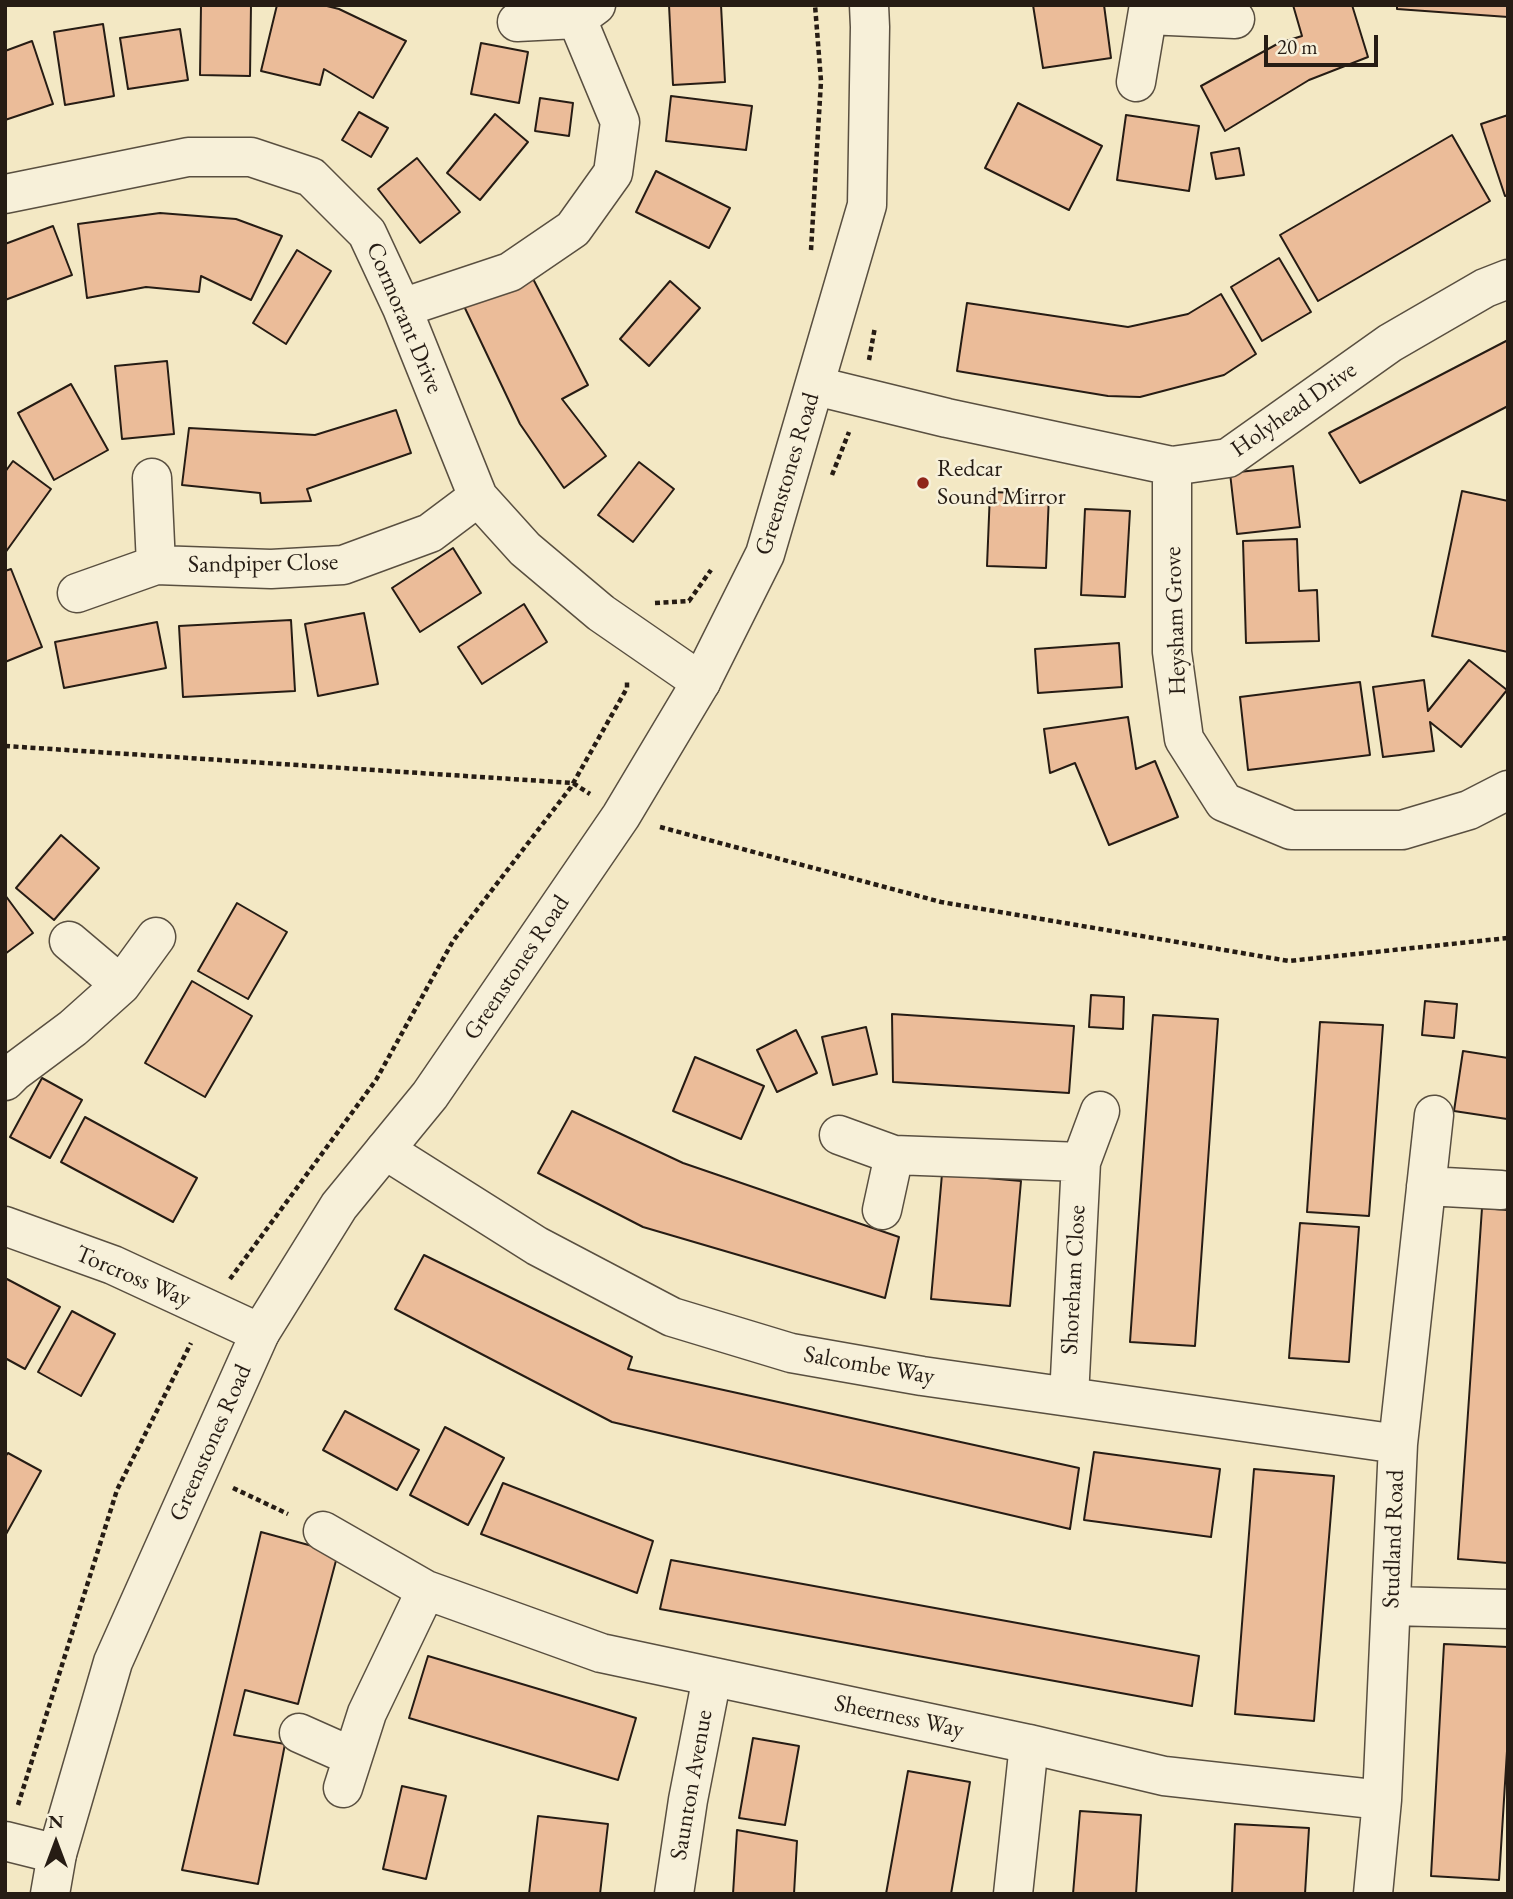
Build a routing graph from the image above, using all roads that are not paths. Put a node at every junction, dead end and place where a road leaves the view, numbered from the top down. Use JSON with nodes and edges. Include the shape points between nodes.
{"nodes":[{"id":1,"x":869,"y":5,"type":"edge"},
{"id":2,"x":1148,"y":10,"type":"edge"},
{"id":3,"x":586,"y":12,"type":"edge"},
{"id":4,"x":1235,"y":19,"type":"dead end"},
{"id":5,"x":517,"y":22,"type":"dead end"},
{"id":6,"x":1136,"y":82,"type":"dead end"},
{"id":7,"x":5,"y":194,"type":"edge"},
{"id":8,"x":1508,"y":279,"type":"edge"},
{"id":9,"x":402,"y":308,"type":"junction"},
{"id":10,"x":816,"y":386,"type":"junction"},
{"id":11,"x":1172,"y":466,"type":"junction"},
{"id":12,"x":152,"y":478,"type":"dead end"},
{"id":13,"x":478,"y":498,"type":"junction"},
{"id":14,"x":156,"y":565,"type":"junction"},
{"id":15,"x":77,"y":593,"type":"dead end"},
{"id":16,"x":701,"y":682,"type":"junction"},
{"id":17,"x":1508,"y":790,"type":"edge"},
{"id":18,"x":156,"y":937,"type":"dead end"},
{"id":19,"x":69,"y":941,"type":"dead end"},
{"id":20,"x":121,"y":985,"type":"junction"},
{"id":21,"x":5,"y":1081,"type":"edge"},
{"id":22,"x":1100,"y":1111,"type":"dead end"},
{"id":23,"x":1434,"y":1115,"type":"dead end"},
{"id":24,"x":839,"y":1135,"type":"dead end"},
{"id":25,"x":385,"y":1150,"type":"junction"},
{"id":26,"x":894,"y":1155,"type":"junction"},
{"id":27,"x":1081,"y":1162,"type":"junction"},
{"id":28,"x":1426,"y":1186,"type":"junction"},
{"id":29,"x":1501,"y":1190,"type":"dead end"},
{"id":30,"x":882,"y":1210,"type":"dead end"},
{"id":31,"x":5,"y":1226,"type":"edge"},
{"id":32,"x":260,"y":1333,"type":"junction"},
{"id":33,"x":1069,"y":1397,"type":"junction"},
{"id":34,"x":1398,"y":1444,"type":"junction"},
{"id":35,"x":323,"y":1531,"type":"road end"},
{"id":36,"x":426,"y":1590,"type":"junction"},
{"id":37,"x":1391,"y":1605,"type":"junction"},
{"id":38,"x":1508,"y":1609,"type":"edge"},
{"id":39,"x":712,"y":1677,"type":"junction"},
{"id":40,"x":299,"y":1733,"type":"dead end"},
{"id":41,"x":1029,"y":1744,"type":"junction"},
{"id":42,"x":1382,"y":1800,"type":"junction"},
{"id":43,"x":5,"y":1841,"type":"edge"},
{"id":44,"x":57,"y":1854,"type":"junction"},
{"id":45,"x":50,"y":1894,"type":"edge"},
{"id":46,"x":674,"y":1894,"type":"edge"},
{"id":47,"x":1013,"y":1894,"type":"edge"},
{"id":48,"x":1373,"y":1894,"type":"edge"}],
"edges":[{"from":1,"to":10,"type":"street","name":"Greenstones Road","via":[[867,205]]},
{"from":2,"to":4,"type":"street"},
{"from":2,"to":6,"type":"street"},
{"from":3,"to":5,"type":"street"},
{"from":3,"to":9,"type":"street","via":[[620,122],[613,173],[573,229],[509,272]]},
{"from":7,"to":9,"type":"street","name":"Cormorant Drive","via":[[188,157],[251,157],[311,177],[367,233]]},
{"from":8,"to":11,"type":"street","name":"Holyhead Drive","via":[[1390,343],[1228,458]]},
{"from":9,"to":13,"type":"street","name":"Cormorant Drive"},
{"from":10,"to":11,"type":"street","name":"Holyhead Drive"},
{"from":10,"to":16,"type":"street","name":"Greenstones Road","via":[[765,554]]},
{"from":11,"to":17,"type":"street","name":"Heysham Grove","via":[[1172,652],[1184,739],[1223,803],[1291,830],[1402,830],[1469,810]]},
{"from":12,"to":14,"type":"street","name":"Sandpiper Close"},
{"from":13,"to":14,"type":"street","name":"Sandpiper Close","via":[[430,533],[343,565],[271,569]]},
{"from":13,"to":16,"type":"street","name":"Cormorant Drive","via":[[525,549],[601,613]]},
{"from":14,"to":15,"type":"street","name":"Sandpiper Close"},
{"from":16,"to":25,"type":"street","name":"Greenstones Road","via":[[621,816],[430,1096]]},
{"from":18,"to":20,"type":"street"},
{"from":19,"to":20,"type":"street"},
{"from":20,"to":21,"type":"street"},
{"from":22,"to":27,"type":"street","name":"Shoreham Close"},
{"from":23,"to":28,"type":"street","name":"Studland Road"},
{"from":24,"to":26,"type":"street"},
{"from":25,"to":32,"type":"street","name":"Greenstones Road","via":[[339,1206]]},
{"from":25,"to":33,"type":"street","name":"Salcombe Way","via":[[537,1246],[672,1317],[791,1353]]},
{"from":26,"to":27,"type":"street"},
{"from":26,"to":30,"type":"street"},
{"from":27,"to":33,"type":"street","name":"Shoreham Close"},
{"from":28,"to":29,"type":"street"},
{"from":28,"to":34,"type":"street","name":"Studland Road"},
{"from":31,"to":32,"type":"street","name":"Torcross Way","via":[[113,1265]]},
{"from":32,"to":44,"type":"street","name":"Greenstones Road","via":[[113,1662]]},
{"from":33,"to":34,"type":"street","name":"Salcombe Way"},
{"from":34,"to":37,"type":"street","name":"Studland Road"},
{"from":35,"to":36,"type":"street","name":"Sheerness Way"},
{"from":36,"to":39,"type":"street","name":"Sheerness Way","via":[[601,1653]]},
{"from":36,"to":40,"type":"street","via":[[367,1713],[348,1773]]},
{"from":37,"to":38,"type":"street"},
{"from":37,"to":42,"type":"street","name":"Studland Road"},
{"from":39,"to":41,"type":"street","name":"Sheerness Way"},
{"from":39,"to":46,"type":"street","name":"Saunton Avenue"},
{"from":41,"to":42,"type":"street","name":"Sheerness Way","via":[[1164,1776]]},
{"from":41,"to":47,"type":"street"},
{"from":42,"to":48,"type":"street","name":"Studland Road"},
{"from":43,"to":44,"type":"street"},
{"from":44,"to":45,"type":"street","name":"Greenstones Road"}]}
